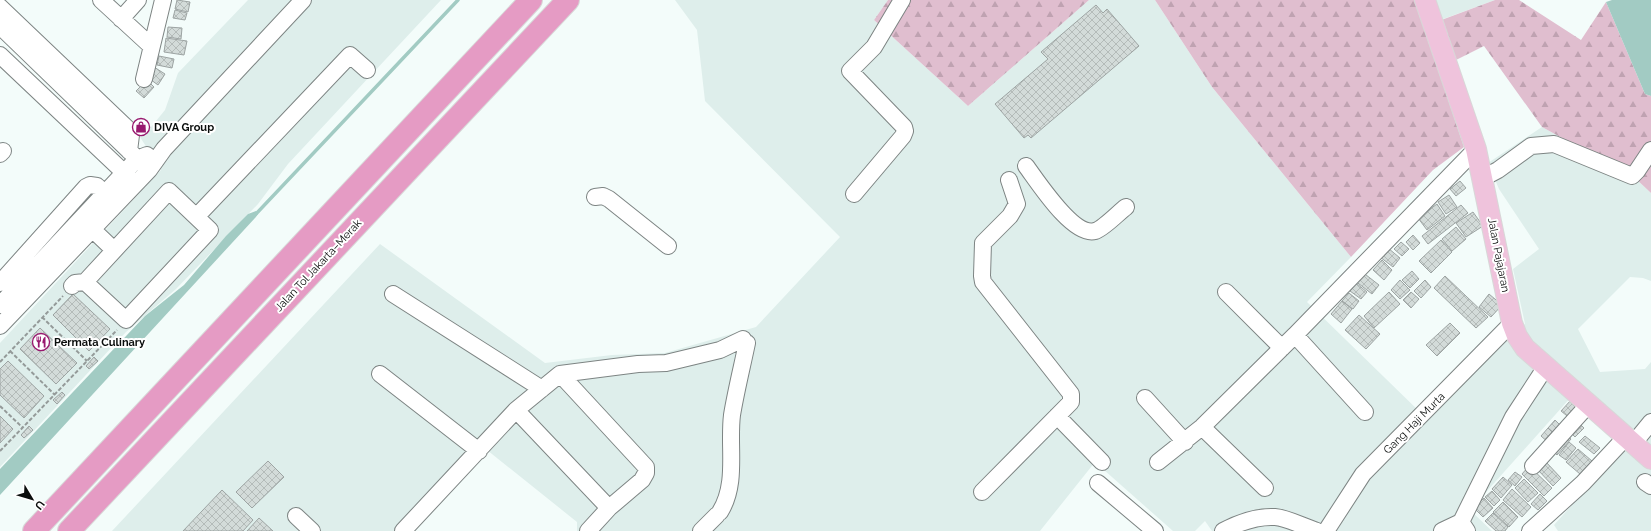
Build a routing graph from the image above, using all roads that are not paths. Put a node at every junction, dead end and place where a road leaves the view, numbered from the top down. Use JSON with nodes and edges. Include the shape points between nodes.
{"nodes":[{"id":1,"x":101,"y":0,"type":"edge"},
{"id":2,"x":113,"y":0,"type":"edge"},
{"id":3,"x":138,"y":0,"type":"edge"},
{"id":4,"x":163,"y":0,"type":"edge"},
{"id":5,"x":303,"y":0,"type":"edge"},
{"id":6,"x":531,"y":0,"type":"edge"},
{"id":7,"x":568,"y":0,"type":"edge"},
{"id":8,"x":902,"y":0,"type":"edge"},
{"id":9,"x":1425,"y":0,"type":"edge"},
{"id":10,"x":0,"y":7,"type":"edge"},
{"id":11,"x":124,"y":16,"type":"junction"},
{"id":12,"x":0,"y":26,"type":"edge"},
{"id":13,"x":151,"y":46,"type":"junction"},
{"id":14,"x":0,"y":55,"type":"edge"},
{"id":15,"x":367,"y":70,"type":"dead end"},
{"id":16,"x":144,"y":79,"type":"dead end"},
{"id":17,"x":164,"y":149,"type":"junction"},
{"id":18,"x":1476,"y":149,"type":"junction"},
{"id":19,"x":1651,"y":150,"type":"edge"},
{"id":20,"x":133,"y":155,"type":"junction"},
{"id":21,"x":1026,"y":166,"type":"dead end"},
{"id":22,"x":149,"y":170,"type":"junction"},
{"id":23,"x":130,"y":178,"type":"junction"},
{"id":24,"x":1483,"y":178,"type":"junction"},
{"id":25,"x":1009,"y":180,"type":"dead end"},
{"id":26,"x":105,"y":194,"type":"junction"},
{"id":27,"x":854,"y":194,"type":"dead end"},
{"id":28,"x":595,"y":197,"type":"dead end"},
{"id":29,"x":1126,"y":207,"type":"dead end"},
{"id":30,"x":197,"y":216,"type":"junction"},
{"id":31,"x":92,"y":230,"type":"junction"},
{"id":32,"x":668,"y":246,"type":"dead end"},
{"id":33,"x":114,"y":250,"type":"junction"},
{"id":34,"x":0,"y":282,"type":"edge"},
{"id":35,"x":1226,"y":292,"type":"dead end"},
{"id":36,"x":393,"y":294,"type":"dead end"},
{"id":37,"x":0,"y":305,"type":"edge"},
{"id":38,"x":1512,"y":323,"type":"junction"},
{"id":39,"x":0,"y":326,"type":"edge"},
{"id":40,"x":1295,"y":335,"type":"junction"},
{"id":41,"x":1282,"y":348,"type":"junction"},
{"id":42,"x":1545,"y":368,"type":"junction"},
{"id":43,"x":380,"y":374,"type":"dead end"},
{"id":44,"x":560,"y":374,"type":"junction"},
{"id":45,"x":542,"y":389,"type":"junction"},
{"id":46,"x":1145,"y":398,"type":"dead end"},
{"id":47,"x":1588,"y":405,"type":"junction"},
{"id":48,"x":516,"y":410,"type":"junction"},
{"id":49,"x":1365,"y":412,"type":"dead end"},
{"id":50,"x":1057,"y":416,"type":"junction"},
{"id":51,"x":1651,"y":422,"type":"edge"},
{"id":52,"x":1202,"y":427,"type":"junction"},
{"id":53,"x":1629,"y":441,"type":"junction"},
{"id":54,"x":1185,"y":442,"type":"junction"},
{"id":55,"x":479,"y":451,"type":"junction"},
{"id":56,"x":1651,"y":459,"type":"edge"},
{"id":57,"x":1102,"y":462,"type":"dead end"},
{"id":58,"x":1158,"y":462,"type":"dead end"},
{"id":59,"x":1533,"y":466,"type":"dead end"},
{"id":60,"x":1098,"y":483,"type":"dead end"},
{"id":61,"x":1265,"y":488,"type":"dead end"},
{"id":62,"x":982,"y":492,"type":"dead end"},
{"id":63,"x":609,"y":508,"type":"junction"},
{"id":64,"x":296,"y":516,"type":"dead end"},
{"id":65,"x":1464,"y":526,"type":"edge"},
{"id":66,"x":1230,"y":530,"type":"edge"},
{"id":67,"x":34,"y":531,"type":"edge"},
{"id":68,"x":68,"y":531,"type":"edge"},
{"id":69,"x":312,"y":531,"type":"edge"},
{"id":70,"x":403,"y":531,"type":"edge"},
{"id":71,"x":588,"y":531,"type":"edge"},
{"id":72,"x":701,"y":531,"type":"edge"},
{"id":73,"x":1155,"y":531,"type":"edge"},
{"id":74,"x":1317,"y":531,"type":"edge"},
{"id":75,"x":1326,"y":531,"type":"edge"},
{"id":76,"x":1442,"y":531,"type":"edge"},
{"id":77,"x":1530,"y":531,"type":"edge"}],
"edges":[{"from":1,"to":11,"type":"street"},
{"from":2,"to":11,"type":"street"},
{"from":3,"to":11,"type":"street"},
{"from":4,"to":13,"type":"street"},
{"from":5,"to":17,"type":"street"},
{"from":6,"to":67,"type":"highway"},
{"from":7,"to":68,"type":"highway","name":"Jalan Tol Jakarta–Merak"},
{"from":8,"to":27,"type":"street","via":[[874,47],[850,71],[904,126],[905,131]]},
{"from":9,"to":18,"type":"main road","name":"Jalan Pajajaran"},
{"from":10,"to":20,"type":"street","via":[[129,130]]},
{"from":11,"to":13,"type":"street"},
{"from":12,"to":20,"type":"street"},
{"from":13,"to":16,"type":"street"},
{"from":14,"to":23,"type":"street"},
{"from":15,"to":30,"type":"street","via":[[350,55]]},
{"from":17,"to":20,"type":"street"},
{"from":17,"to":22,"type":"street"},
{"from":18,"to":24,"type":"main road","name":"Jalan Pajajaran"},
{"from":18,"to":40,"type":"street"},
{"from":19,"to":24,"type":"street","via":[[1632,176],[1554,144],[1532,146]]},
{"from":20,"to":22,"type":"street"},
{"from":20,"to":23,"type":"street"},
{"from":21,"to":29,"type":"street","via":[[1057,207],[1081,230],[1097,231]]},
{"from":22,"to":23,"type":"street"},
{"from":23,"to":26,"type":"street"},
{"from":23,"to":31,"type":"street"},
{"from":24,"to":38,"type":"main road","name":"Jalan Pajajaran"},
{"from":25,"to":50,"type":"street","via":[[1017,204],[1010,216],[983,242],[982,279],[1071,394],[1071,402]]},
{"from":26,"to":34,"type":"street","via":[[97,186],[86,187]]},
{"from":26,"to":37,"type":"street"},
{"from":28,"to":32,"type":"street","via":[[603,196],[609,199]]},
{"from":30,"to":33,"type":"street","via":[[169,192]]},
{"from":30,"to":33,"type":"street","via":[[210,230],[126,320],[79,284]]},
{"from":31,"to":33,"type":"street"},
{"from":31,"to":39,"type":"street"},
{"from":35,"to":41,"type":"street"},
{"from":36,"to":45,"type":"street"},
{"from":38,"to":42,"type":"main road","name":"Jalan Pajajaran","via":[[1525,348]]},
{"from":38,"to":75,"type":"street","name":"Gang Haji Murta","via":[[1363,474]]},
{"from":40,"to":41,"type":"street"},
{"from":40,"to":49,"type":"street"},
{"from":41,"to":52,"type":"street"},
{"from":42,"to":47,"type":"main road","name":"Jalan Pajajaran"},
{"from":42,"to":65,"type":"street","via":[[1512,418]]},
{"from":43,"to":55,"type":"street"},
{"from":44,"to":45,"type":"street"},
{"from":44,"to":63,"type":"street","via":[[646,467],[642,480]]},
{"from":44,"to":72,"type":"street","via":[[666,363],[745,341],[732,416],[730,485],[725,504]]},
{"from":45,"to":48,"type":"street"},
{"from":46,"to":54,"type":"street"},
{"from":47,"to":53,"type":"main road","name":"Jalan Pajajaran"},
{"from":47,"to":59,"type":"street"},
{"from":48,"to":55,"type":"street"},
{"from":48,"to":63,"type":"street"},
{"from":50,"to":57,"type":"street"},
{"from":50,"to":62,"type":"street"},
{"from":51,"to":53,"type":"street"},
{"from":52,"to":54,"type":"street"},
{"from":52,"to":61,"type":"street"},
{"from":53,"to":56,"type":"main road","name":"Jalan Pajajaran"},
{"from":53,"to":77,"type":"street"},
{"from":54,"to":58,"type":"street"},
{"from":55,"to":70,"type":"street"},
{"from":60,"to":73,"type":"street"},
{"from":63,"to":71,"type":"street"},
{"from":64,"to":69,"type":"street"},
{"from":65,"to":76,"type":"street"},
{"from":66,"to":74,"type":"street","via":[[1258,518],[1276,517]]}]}
